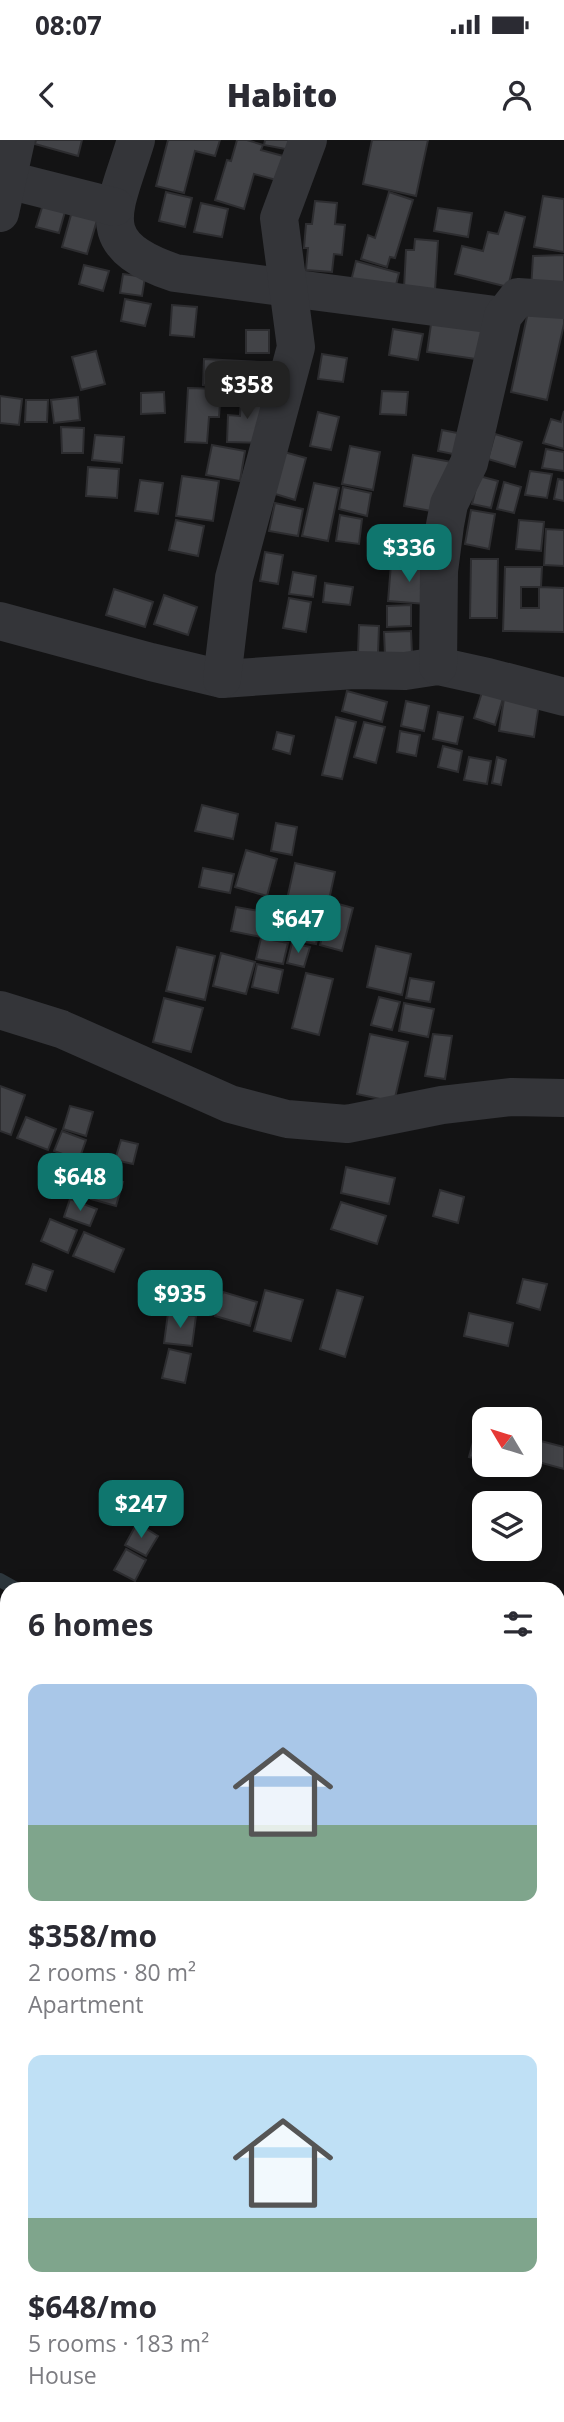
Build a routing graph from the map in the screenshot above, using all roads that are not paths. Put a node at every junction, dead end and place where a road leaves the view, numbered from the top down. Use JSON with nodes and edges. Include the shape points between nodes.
{"nodes":[{"id":1,"x":16,"y":140,"type":"edge"},
{"id":2,"x":136,"y":140,"type":"edge"},
{"id":3,"x":308,"y":140,"type":"edge"},
{"id":4,"x":4,"y":197,"type":"edge"},
{"id":5,"x":116,"y":207,"type":"junction"},
{"id":6,"x":290,"y":286,"type":"junction"},
{"id":7,"x":564,"y":300,"type":"edge"},
{"id":8,"x":503,"y":316,"type":"junction"},
{"id":9,"x":0,"y":621,"type":"edge"},
{"id":10,"x":438,"y":666,"type":"junction"},
{"id":11,"x":222,"y":678,"type":"junction"},
{"id":12,"x":564,"y":697,"type":"edge"},
{"id":13,"x":0,"y":1010,"type":"edge"},
{"id":14,"x":564,"y":1098,"type":"edge"}],
"edges":[{"from":1,"to":4,"type":"street"},
{"from":2,"to":5,"type":"street"},
{"from":3,"to":6,"type":"street","via":[[279,218]]},
{"from":4,"to":5,"type":"street"},
{"from":5,"to":6,"type":"street","via":[[117,235],[148,264],[175,273]]},
{"from":6,"to":8,"type":"street"},
{"from":6,"to":11,"type":"street","via":[[296,348],[234,578]]},
{"from":7,"to":8,"type":"street","via":[[518,297]]},
{"from":8,"to":10,"type":"street","via":[[469,463],[449,504],[445,525],[439,571]]},
{"from":9,"to":11,"type":"street"},
{"from":10,"to":11,"type":"street"},
{"from":10,"to":12,"type":"street"},
{"from":13,"to":14,"type":"street","via":[[61,1029],[230,1104],[287,1119],[347,1124],[442,1105],[512,1097]]}]}
